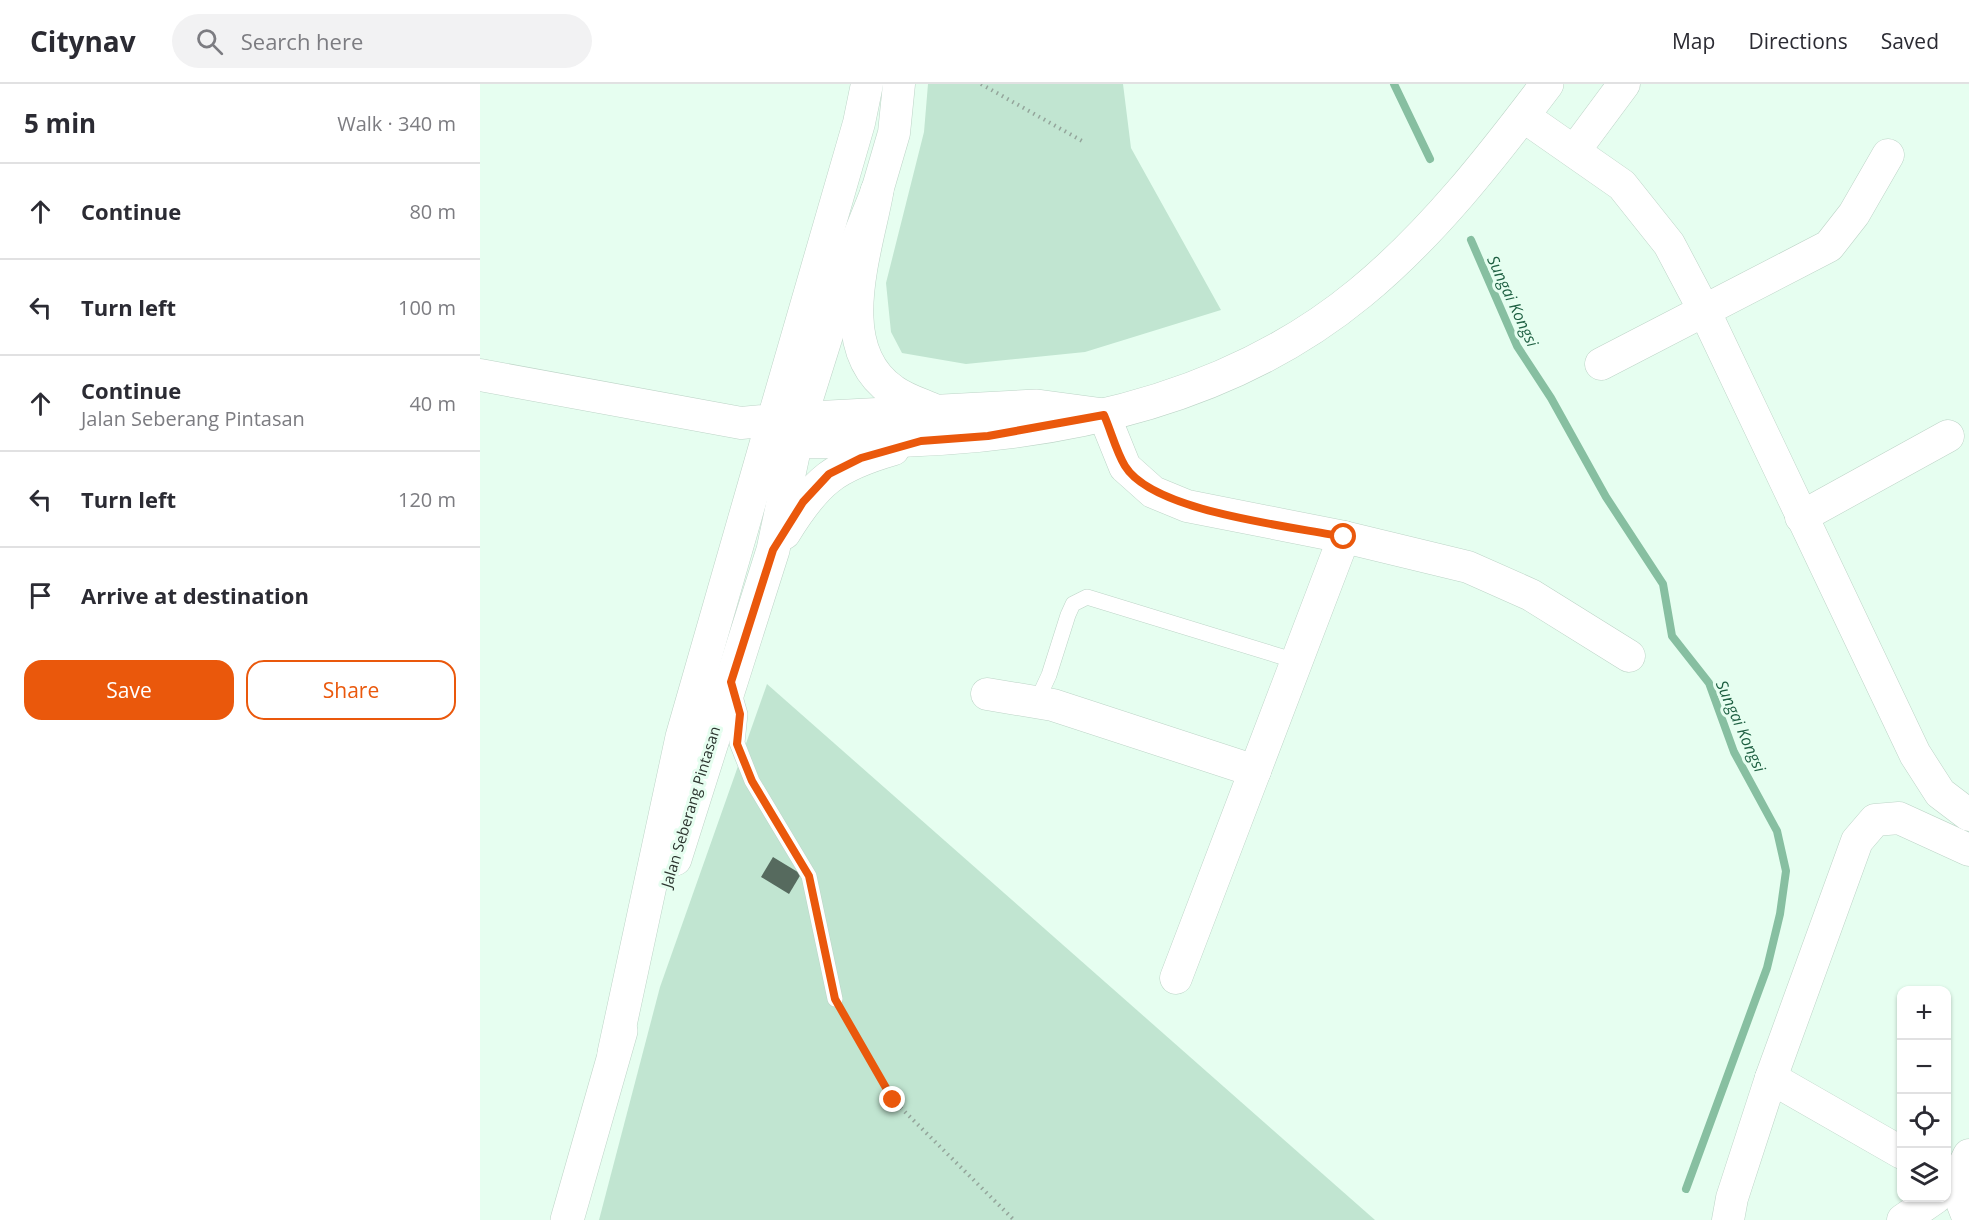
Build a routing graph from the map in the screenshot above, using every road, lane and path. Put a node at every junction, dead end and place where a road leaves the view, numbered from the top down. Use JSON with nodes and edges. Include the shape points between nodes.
{"nodes":[{"id":1,"x":867,"y":84,"type":"edge"},
{"id":2,"x":899,"y":84,"type":"edge"},
{"id":3,"x":981,"y":84,"type":"edge"},
{"id":4,"x":1547,"y":84,"type":"edge"},
{"id":5,"x":1624,"y":84,"type":"edge"},
{"id":6,"x":1523,"y":116,"type":"junction"},
{"id":7,"x":1084,"y":142,"type":"dead end"},
{"id":8,"x":1575,"y":150,"type":"junction"},
{"id":9,"x":1888,"y":155,"type":"dead end"},
{"id":10,"x":877,"y":191,"type":"junction"},
{"id":11,"x":1705,"y":312,"type":"junction"},
{"id":12,"x":1601,"y":364,"type":"dead end"},
{"id":13,"x":480,"y":375,"type":"edge"},
{"id":14,"x":932,"y":410,"type":"junction"},
{"id":15,"x":1104,"y":415,"type":"junction"},
{"id":16,"x":775,"y":429,"type":"junction"},
{"id":17,"x":1948,"y":436,"type":"dead end"},
{"id":18,"x":921,"y":441,"type":"junction"},
{"id":19,"x":1801,"y":517,"type":"junction"},
{"id":20,"x":1344,"y":537,"type":"junction"},
{"id":21,"x":773,"y":550,"type":"junction"},
{"id":22,"x":1629,"y":656,"type":"dead end"},
{"id":23,"x":1296,"y":661,"type":"junction"},
{"id":24,"x":731,"y":682,"type":"junction"},
{"id":25,"x":987,"y":694,"type":"dead end"},
{"id":26,"x":1037,"y":701,"type":"junction"},
{"id":27,"x":1255,"y":771,"type":"junction"},
{"id":28,"x":1969,"y":814,"type":"edge"},
{"id":29,"x":1969,"y":850,"type":"edge"},
{"id":30,"x":1176,"y":978,"type":"dead end"},
{"id":31,"x":835,"y":999,"type":"joint"},
{"id":32,"x":614,"y":1053,"type":"junction"},
{"id":33,"x":1771,"y":1078,"type":"junction"},
{"id":34,"x":1897,"y":1150,"type":"edge"},
{"id":35,"x":1969,"y":1155,"type":"edge"},
{"id":36,"x":1951,"y":1181,"type":"edge"},
{"id":37,"x":1951,"y":1195,"type":"edge"},
{"id":38,"x":1927,"y":1202,"type":"edge"},
{"id":39,"x":567,"y":1220,"type":"edge"},
{"id":40,"x":1014,"y":1220,"type":"edge"},
{"id":41,"x":1728,"y":1220,"type":"edge"},
{"id":42,"x":1903,"y":1220,"type":"edge"},
{"id":43,"x":1969,"y":1220,"type":"edge"}],
"edges":[{"from":1,"to":16,"type":"street"},
{"from":2,"to":10,"type":"street","via":[[894,133]]},
{"from":3,"to":7,"type":"path"},
{"from":4,"to":6,"type":"main road"},
{"from":5,"to":8,"type":"street"},
{"from":6,"to":8,"type":"street"},
{"from":6,"to":15,"type":"main road","via":[[1432,226],[1360,293],[1290,343],[1228,376]]},
{"from":8,"to":11,"type":"street","via":[[1622,185],[1668,244]]},
{"from":9,"to":11,"type":"street","via":[[1854,214],[1829,246]]},
{"from":10,"to":14,"type":"main road","via":[[855,308],[862,352],[873,372],[893,391]]},
{"from":10,"to":16,"type":"street"},
{"from":11,"to":12,"type":"street"},
{"from":11,"to":19,"type":"street"},
{"from":13,"to":16,"type":"street"},
{"from":14,"to":15,"type":"main road","via":[[1037,406]]},
{"from":14,"to":16,"type":"main road"},
{"from":15,"to":18,"type":"main road","via":[[988,436]]},
{"from":15,"to":20,"type":"street","via":[[1125,467],[1153,492],[1187,506]]},
{"from":16,"to":18,"type":"main road"},
{"from":16,"to":21,"type":"main road","name":"Jalan Seberang Pintasan"},
{"from":16,"to":32,"type":"main road","name":"Jalan Seberang Pintasan","via":[[682,736]]},
{"from":17,"to":19,"type":"street"},
{"from":18,"to":21,"type":"main road","via":[[861,458],[829,474],[803,502]]},
{"from":19,"to":28,"type":"street","via":[[1915,753],[1940,793]]},
{"from":20,"to":22,"type":"street","via":[[1468,567],[1531,595]]},
{"from":20,"to":23,"type":"street"},
{"from":21,"to":24,"type":"main road","name":"Jalan Seberang Pintasan"},
{"from":23,"to":26,"type":"lane","via":[[1087,597],[1070,610]]},
{"from":23,"to":27,"type":"street"},
{"from":24,"to":31,"type":"lane","via":[[740,714],[737,744],[752,781],[809,876]]},
{"from":24,"to":32,"type":"main road","name":"Jalan Seberang Pintasan"},
{"from":25,"to":26,"type":"street"},
{"from":26,"to":27,"type":"street"},
{"from":27,"to":30,"type":"street"},
{"from":29,"to":33,"type":"street","via":[[1899,818],[1875,820],[1857,841]]},
{"from":31,"to":40,"type":"path","via":[[893,1100]]},
{"from":32,"to":39,"type":"main road","name":"Jalan Seberang Pintasan"},
{"from":33,"to":34,"type":"street"},
{"from":33,"to":41,"type":"street"},
{"from":35,"to":36,"type":"street"},
{"from":37,"to":43,"type":"street"},
{"from":38,"to":42,"type":"street"}]}
